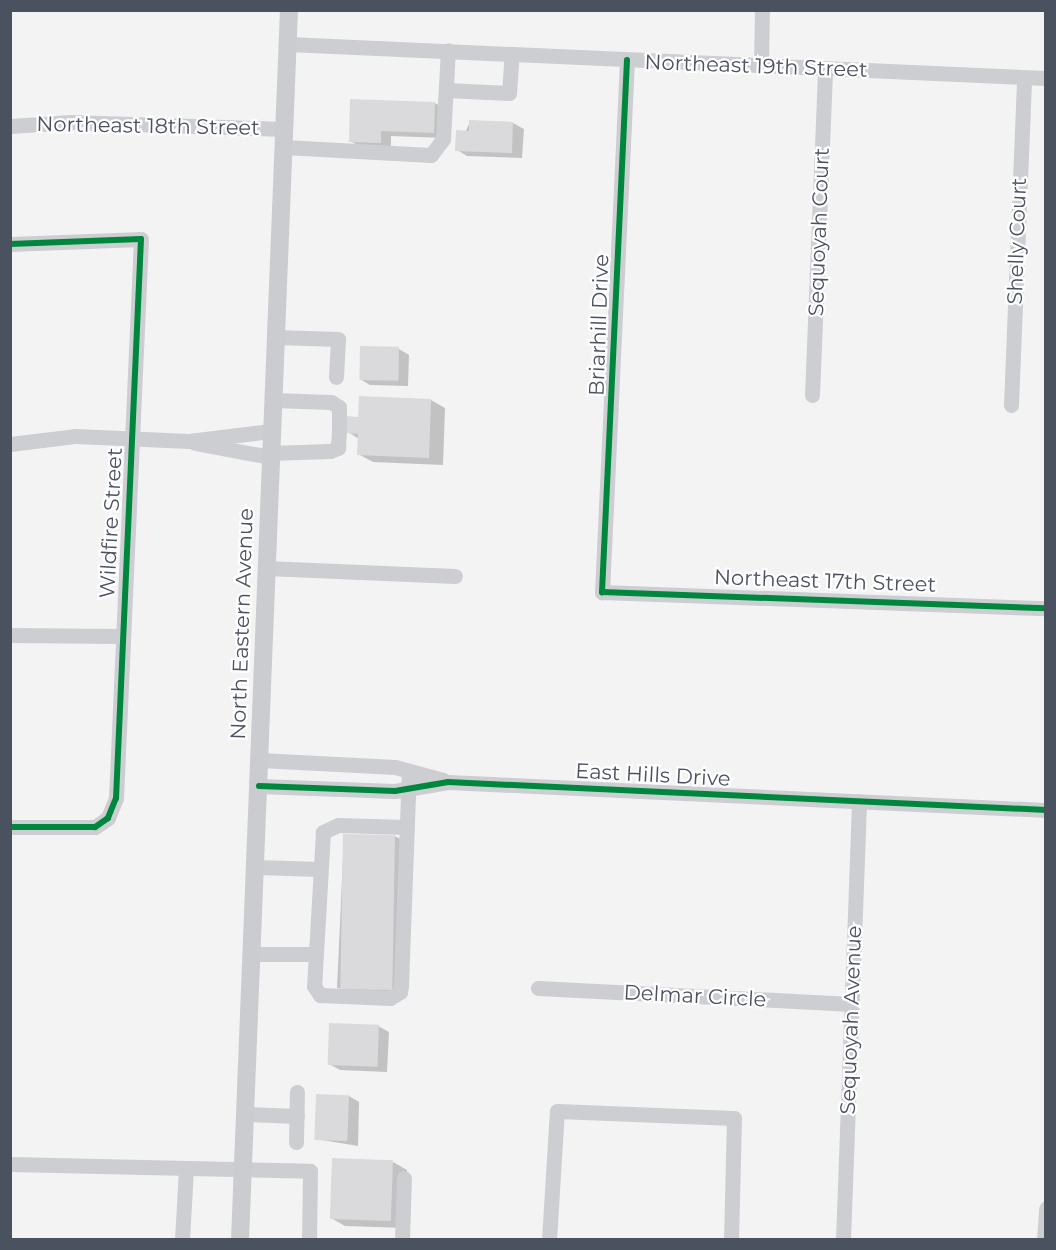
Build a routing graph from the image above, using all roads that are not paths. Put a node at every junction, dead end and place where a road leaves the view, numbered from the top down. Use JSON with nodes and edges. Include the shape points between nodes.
{"nodes":[{"id":1,"x":289,"y":10,"type":"edge"},
{"id":2,"x":762,"y":10,"type":"edge"},
{"id":3,"x":288,"y":44,"type":"junction"},
{"id":4,"x":448,"y":50,"type":"junction"},
{"id":5,"x":512,"y":54,"type":"junction"},
{"id":6,"x":627,"y":60,"type":"junction"},
{"id":7,"x":761,"y":65,"type":"junction"},
{"id":8,"x":825,"y":69,"type":"junction"},
{"id":9,"x":1024,"y":77,"type":"junction"},
{"id":10,"x":1046,"y":78,"type":"edge"},
{"id":11,"x":446,"y":90,"type":"junction"},
{"id":12,"x":10,"y":126,"type":"edge"},
{"id":13,"x":285,"y":129,"type":"junction"},
{"id":14,"x":284,"y":147,"type":"junction"},
{"id":15,"x":10,"y":244,"type":"edge"},
{"id":16,"x":276,"y":337,"type":"junction"},
{"id":17,"x":336,"y":377,"type":"dead end"},
{"id":18,"x":812,"y":395,"type":"dead end"},
{"id":19,"x":273,"y":400,"type":"junction"},
{"id":20,"x":1011,"y":405,"type":"dead end"},
{"id":21,"x":272,"y":431,"type":"junction"},
{"id":22,"x":131,"y":438,"type":"junction"},
{"id":23,"x":189,"y":441,"type":"junction"},
{"id":24,"x":10,"y":444,"type":"edge"},
{"id":25,"x":270,"y":455,"type":"junction"},
{"id":26,"x":266,"y":568,"type":"junction"},
{"id":27,"x":455,"y":576,"type":"dead end"},
{"id":28,"x":602,"y":592,"type":"joint"},
{"id":29,"x":1046,"y":608,"type":"edge"},
{"id":30,"x":10,"y":635,"type":"edge"},
{"id":31,"x":122,"y":636,"type":"junction"},
{"id":32,"x":260,"y":760,"type":"junction"},
{"id":33,"x":409,"y":771,"type":"junction"},
{"id":34,"x":448,"y":782,"type":"junction"},
{"id":35,"x":259,"y":786,"type":"junction"},
{"id":36,"x":408,"y":789,"type":"junction"},
{"id":37,"x":859,"y":801,"type":"junction"},
{"id":38,"x":1046,"y":810,"type":"edge"},
{"id":39,"x":10,"y":827,"type":"edge"},
{"id":40,"x":407,"y":827,"type":"junction"},
{"id":41,"x":256,"y":867,"type":"junction"},
{"id":42,"x":320,"y":869,"type":"junction"},
{"id":43,"x":252,"y":954,"type":"junction"},
{"id":44,"x":315,"y":954,"type":"junction"},
{"id":45,"x":538,"y":988,"type":"dead end"},
{"id":46,"x":852,"y":1004,"type":"junction"},
{"id":47,"x":297,"y":1092,"type":"dead end"},
{"id":48,"x":246,"y":1114,"type":"junction"},
{"id":49,"x":297,"y":1116,"type":"junction"},
{"id":50,"x":296,"y":1142,"type":"dead end"},
{"id":51,"x":10,"y":1164,"type":"edge"},
{"id":52,"x":186,"y":1167,"type":"junction"},
{"id":53,"x":243,"y":1168,"type":"junction"},
{"id":54,"x":404,"y":1178,"type":"dead end"},
{"id":55,"x":1046,"y":1208,"type":"edge"},
{"id":56,"x":182,"y":1239,"type":"edge"},
{"id":57,"x":240,"y":1239,"type":"edge"},
{"id":58,"x":309,"y":1239,"type":"edge"},
{"id":59,"x":402,"y":1239,"type":"edge"},
{"id":60,"x":549,"y":1239,"type":"edge"},
{"id":61,"x":731,"y":1239,"type":"edge"},
{"id":62,"x":843,"y":1239,"type":"edge"},
{"id":63,"x":1044,"y":1239,"type":"edge"}],
"edges":[{"from":1,"to":3,"type":"main road","name":"North Eastern Avenue"},
{"from":2,"to":7,"type":"street"},
{"from":3,"to":4,"type":"street","name":"Northeast 19th Street"},
{"from":3,"to":13,"type":"main road","name":"North Eastern Avenue"},
{"from":4,"to":5,"type":"street","name":"Northeast 19th Street"},
{"from":4,"to":11,"type":"street"},
{"from":5,"to":6,"type":"street","name":"Northeast 19th Street"},
{"from":5,"to":11,"type":"street","via":[[509,93]]},
{"from":6,"to":7,"type":"street","name":"Northeast 19th Street"},
{"from":6,"to":28,"type":"street","name":"Briarhill Drive"},
{"from":7,"to":8,"type":"street","name":"Northeast 19th Street"},
{"from":8,"to":9,"type":"street","name":"Northeast 19th Street"},
{"from":8,"to":18,"type":"street","name":"Sequoyah Court"},
{"from":9,"to":10,"type":"street","name":"Northeast 19th Street"},
{"from":9,"to":20,"type":"street","name":"Shelly Court"},
{"from":11,"to":14,"type":"street","via":[[443,139],[431,155]]},
{"from":12,"to":13,"type":"street","name":"Northeast 18th Street","via":[[71,122]]},
{"from":13,"to":14,"type":"main road","name":"North Eastern Avenue"},
{"from":14,"to":16,"type":"main road","name":"North Eastern Avenue"},
{"from":15,"to":22,"type":"street","name":"Wildfire Street","via":[[141,238]]},
{"from":16,"to":17,"type":"street","via":[[338,339]]},
{"from":16,"to":19,"type":"main road","name":"North Eastern Avenue"},
{"from":19,"to":21,"type":"main road","name":"North Eastern Avenue"},
{"from":19,"to":25,"type":"street","via":[[331,402],[339,407],[338,448]]},
{"from":21,"to":23,"type":"street"},
{"from":21,"to":25,"type":"main road","name":"North Eastern Avenue"},
{"from":22,"to":23,"type":"street"},
{"from":22,"to":24,"type":"street","via":[[61,436]]},
{"from":22,"to":31,"type":"street","name":"Wildfire Street"},
{"from":23,"to":25,"type":"street"},
{"from":25,"to":26,"type":"main road","name":"North Eastern Avenue"},
{"from":26,"to":27,"type":"street"},
{"from":26,"to":32,"type":"main road","name":"North Eastern Avenue"},
{"from":28,"to":29,"type":"street","name":"Northeast 17th Street"},
{"from":30,"to":31,"type":"street"},
{"from":31,"to":39,"type":"street","name":"Wildfire Street","via":[[113,808],[95,827]]},
{"from":32,"to":33,"type":"street","name":"East Hills Drive"},
{"from":32,"to":35,"type":"main road","name":"North Eastern Avenue"},
{"from":33,"to":34,"type":"street","name":"East Hills Drive"},
{"from":33,"to":36,"type":"street"},
{"from":34,"to":36,"type":"street","name":"East Hills Drive"},
{"from":34,"to":37,"type":"street","name":"East Hills Drive"},
{"from":35,"to":36,"type":"street","name":"East Hills Drive"},
{"from":35,"to":41,"type":"main road","name":"North Eastern Avenue"},
{"from":36,"to":40,"type":"street"},
{"from":37,"to":38,"type":"street","name":"East Hills Drive"},
{"from":37,"to":46,"type":"street","name":"Sequoyah Avenue"},
{"from":40,"to":42,"type":"street","via":[[330,827],[321,838]]},
{"from":40,"to":44,"type":"street","via":[[400,992],[390,998],[320,995],[314,986]]},
{"from":41,"to":42,"type":"street"},
{"from":41,"to":43,"type":"main road","name":"North Eastern Avenue"},
{"from":42,"to":44,"type":"street"},
{"from":43,"to":44,"type":"street"},
{"from":43,"to":48,"type":"main road","name":"North Eastern Avenue"},
{"from":45,"to":46,"type":"street","name":"Delmar Circle"},
{"from":46,"to":62,"type":"street","name":"Sequoyah Avenue"},
{"from":47,"to":49,"type":"street"},
{"from":48,"to":49,"type":"street"},
{"from":48,"to":53,"type":"main road","name":"North Eastern Avenue"},
{"from":49,"to":50,"type":"street"},
{"from":51,"to":52,"type":"street"},
{"from":52,"to":53,"type":"street"},
{"from":52,"to":56,"type":"street"},
{"from":53,"to":57,"type":"main road","name":"North Eastern Avenue"},
{"from":53,"to":58,"type":"street","via":[[310,1171]]},
{"from":54,"to":59,"type":"street"},
{"from":55,"to":63,"type":"street"},
{"from":60,"to":61,"type":"street","via":[[557,1111],[734,1118]]}]}
